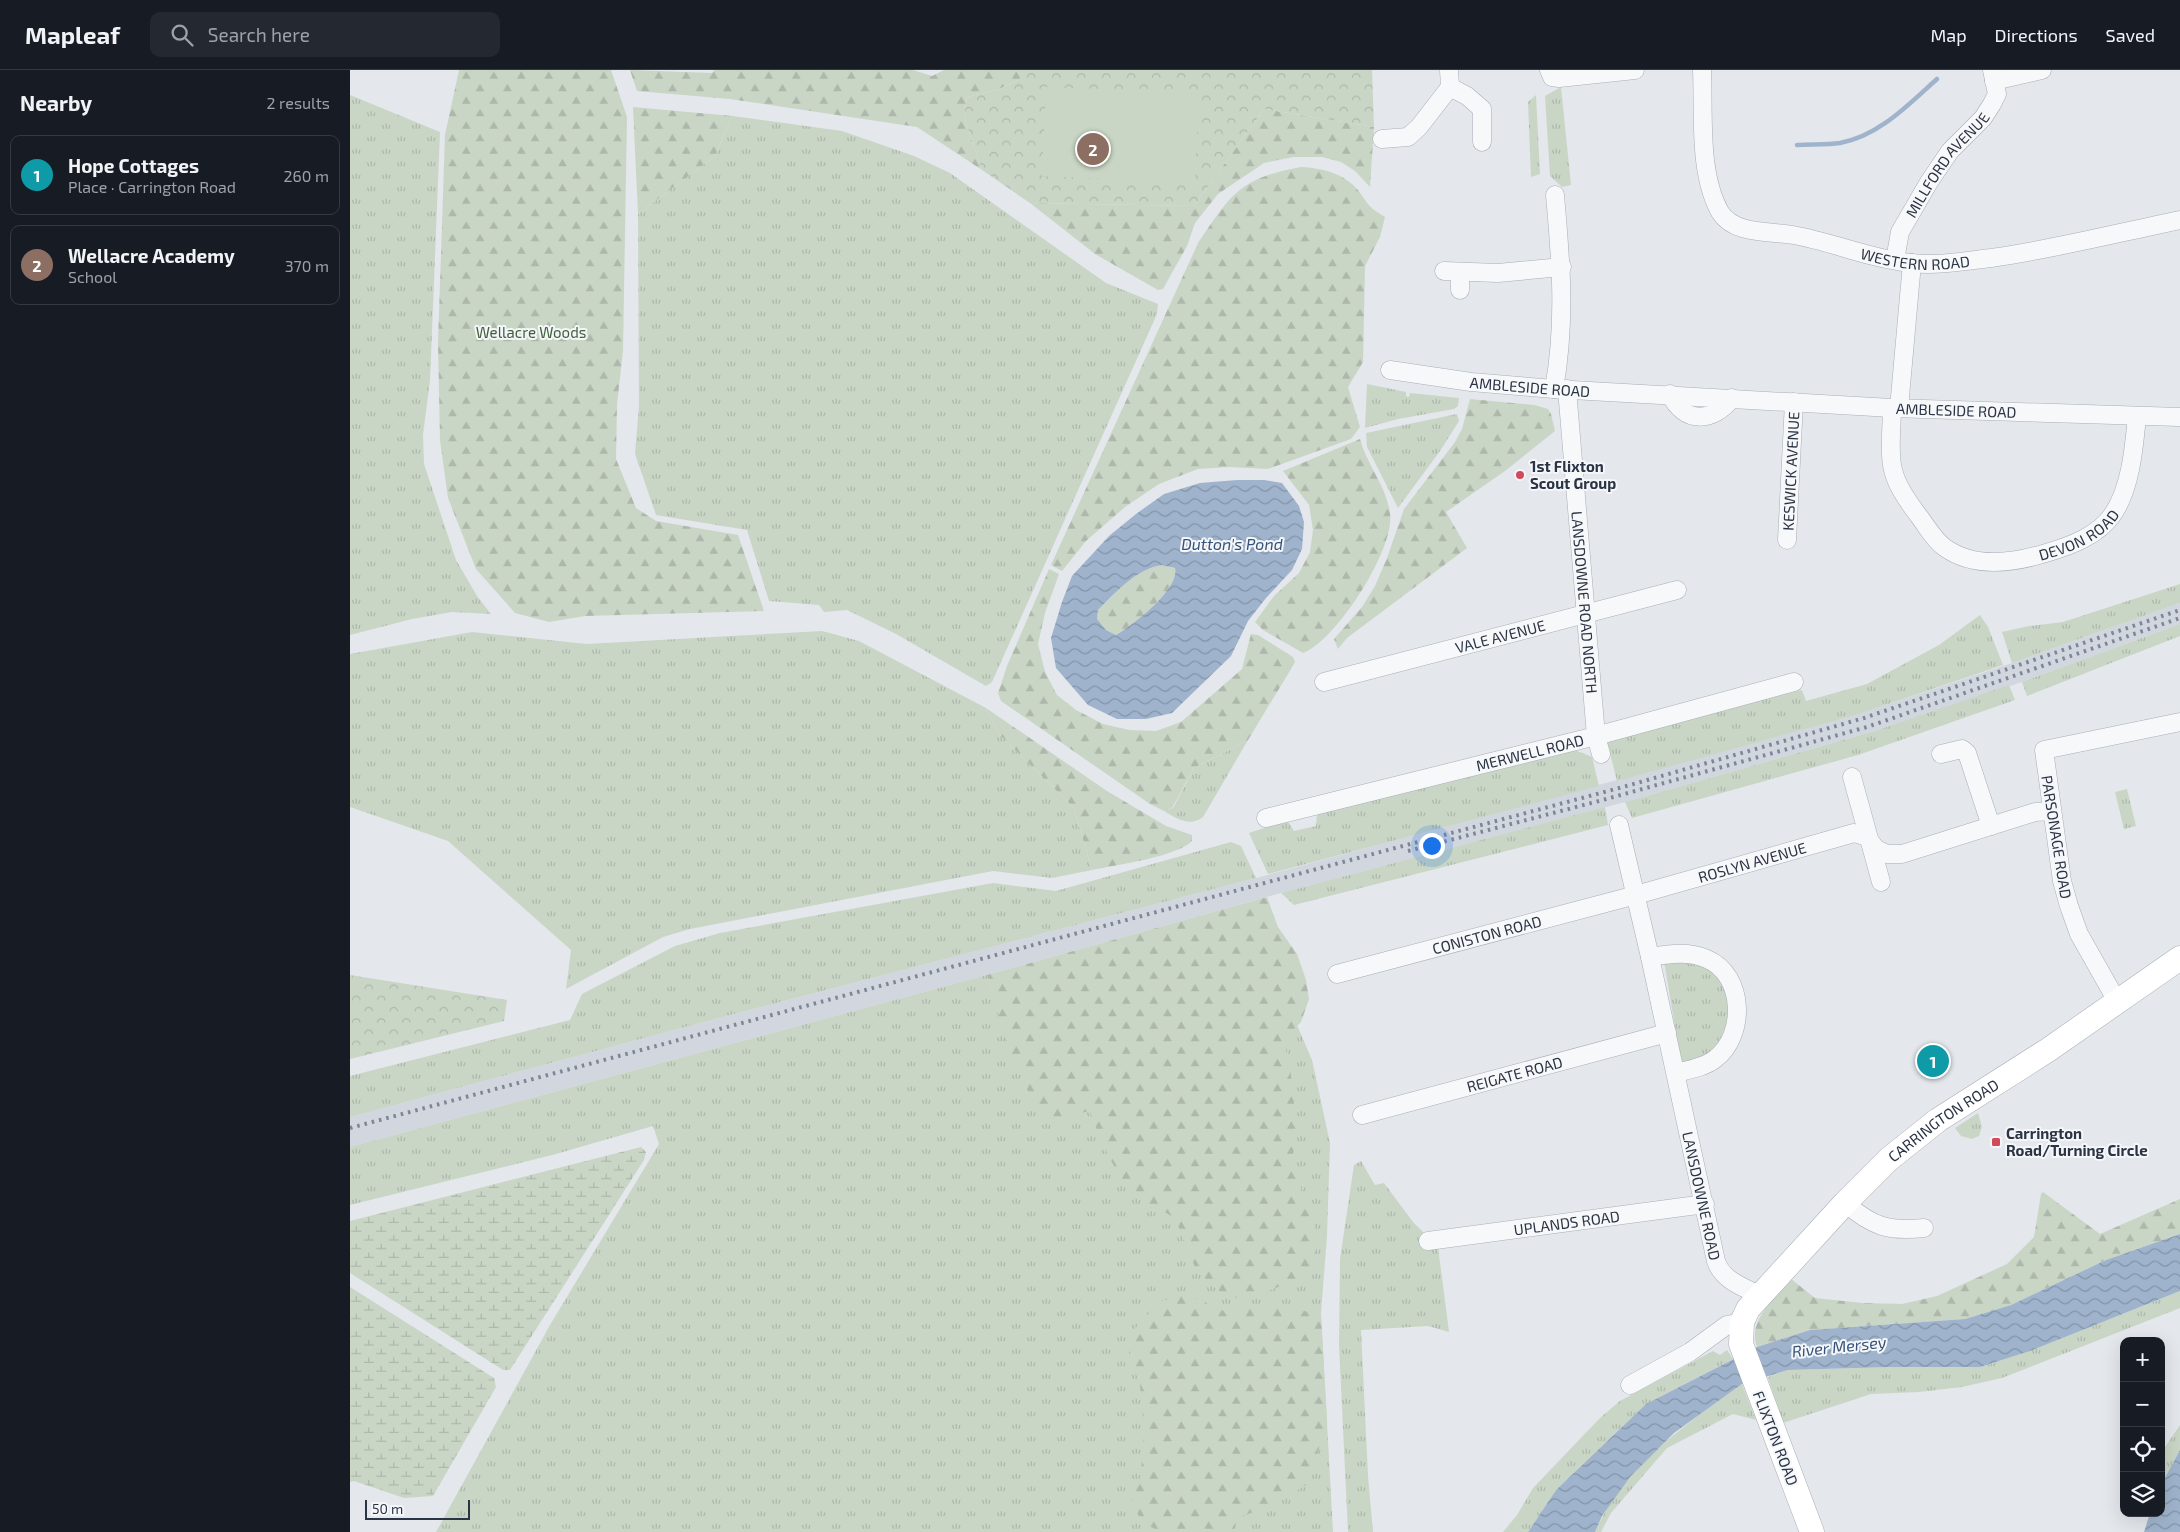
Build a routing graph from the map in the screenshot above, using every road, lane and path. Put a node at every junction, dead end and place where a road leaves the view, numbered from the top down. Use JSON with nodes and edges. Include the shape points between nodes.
{"nodes":[{"id":1,"x":1635,"y":70,"type":"edge"},
{"id":2,"x":1702,"y":70,"type":"edge"},
{"id":3,"x":2042,"y":70,"type":"edge"},
{"id":4,"x":1551,"y":74,"type":"edge"},
{"id":5,"x":1993,"y":75,"type":"edge"},
{"id":6,"x":1450,"y":79,"type":"edge"},
{"id":7,"x":1382,"y":139,"type":"dead end"},
{"id":8,"x":1482,"y":142,"type":"dead end"},
{"id":9,"x":1555,"y":196,"type":"dead end"},
{"id":10,"x":2180,"y":220,"type":"edge"},
{"id":11,"x":1904,"y":262,"type":"junction"},
{"id":12,"x":1562,"y":267,"type":"junction"},
{"id":13,"x":1460,"y":290,"type":"dead end"},
{"id":14,"x":1390,"y":370,"type":"dead end"},
{"id":15,"x":1560,"y":389,"type":"junction"},
{"id":16,"x":1794,"y":402,"type":"junction"},
{"id":17,"x":1895,"y":408,"type":"junction"},
{"id":18,"x":2137,"y":416,"type":"junction"},
{"id":19,"x":2180,"y":417,"type":"edge"},
{"id":20,"x":1787,"y":540,"type":"dead end"},
{"id":21,"x":1677,"y":590,"type":"dead end"},
{"id":22,"x":1587,"y":614,"type":"junction"},
{"id":23,"x":1324,"y":682,"type":"dead end"},
{"id":24,"x":1794,"y":682,"type":"dead end"},
{"id":25,"x":2180,"y":722,"type":"edge"},
{"id":26,"x":1596,"y":736,"type":"junction"},
{"id":27,"x":1601,"y":754,"type":"dead end"},
{"id":28,"x":1941,"y":754,"type":"dead end"},
{"id":29,"x":1852,"y":777,"type":"dead end"},
{"id":30,"x":2052,"y":811,"type":"junction"},
{"id":31,"x":1266,"y":818,"type":"dead end"},
{"id":32,"x":1619,"y":825,"type":"dead end"},
{"id":33,"x":1991,"y":826,"type":"junction"},
{"id":34,"x":1867,"y":837,"type":"junction"},
{"id":35,"x":1881,"y":882,"type":"dead end"},
{"id":36,"x":1636,"y":894,"type":"junction"},
{"id":37,"x":1650,"y":957,"type":"junction"},
{"id":38,"x":2180,"y":958,"type":"edge"},
{"id":39,"x":1337,"y":974,"type":"dead end"},
{"id":40,"x":2118,"y":1003,"type":"junction"},
{"id":41,"x":1667,"y":1033,"type":"junction"},
{"id":42,"x":1676,"y":1073,"type":"junction"},
{"id":43,"x":1362,"y":1115,"type":"dead end"},
{"id":44,"x":1845,"y":1203,"type":"junction"},
{"id":45,"x":1705,"y":1204,"type":"junction"},
{"id":46,"x":1924,"y":1228,"type":"dead end"},
{"id":47,"x":1428,"y":1241,"type":"dead end"},
{"id":48,"x":1760,"y":1295,"type":"junction"},
{"id":49,"x":1741,"y":1333,"type":"junction"},
{"id":50,"x":1630,"y":1385,"type":"dead end"},
{"id":51,"x":1812,"y":1532,"type":"edge"}],
"edges":[{"from":1,"to":4,"type":"street","via":[[1568,78]]},
{"from":2,"to":11,"type":"street","name":"WESTERN ROAD","via":[[1705,148],[1711,189],[1720,212],[1734,225],[1746,229],[1795,235]]},
{"from":3,"to":5,"type":"street"},
{"from":5,"to":11,"type":"street","name":"MILLFORD AVENUE","via":[[1997,94],[1992,104],[1983,118],[1950,151],[1900,232]]},
{"from":6,"to":7,"type":"street","via":[[1408,137]]},
{"from":6,"to":8,"type":"street","via":[[1482,109]]},
{"from":9,"to":12,"type":"street","name":"LANSDOWNE ROAD NORTH"},
{"from":10,"to":11,"type":"street","name":"WESTERN ROAD","via":[[2035,252],[1955,263]]},
{"from":11,"to":17,"type":"street"},
{"from":12,"to":13,"type":"street","via":[[1498,273],[1452,272]]},
{"from":12,"to":15,"type":"street","name":"LANSDOWNE ROAD NORTH"},
{"from":14,"to":15,"type":"street","name":"AMBLESIDE ROAD","via":[[1471,382]]},
{"from":15,"to":16,"type":"street","name":"AMBLESIDE ROAD","via":[[1670,394],[1681,410],[1700,417],[1716,413],[1732,398]]},
{"from":15,"to":22,"type":"street","name":"LANSDOWNE ROAD NORTH"},
{"from":16,"to":17,"type":"street","name":"AMBLESIDE ROAD"},
{"from":16,"to":20,"type":"street","name":"KESWICK AVENUE"},
{"from":17,"to":18,"type":"street","name":"AMBLESIDE ROAD"},
{"from":17,"to":18,"type":"street","name":"DEVON ROAD","via":[[1892,464],[1907,499],[1943,547],[1969,560],[1984,563],[2033,557],[2065,547],[2102,528],[2113,514],[2127,479]]},
{"from":18,"to":19,"type":"street","name":"AMBLESIDE ROAD"},
{"from":21,"to":22,"type":"street","name":"VALE AVENUE"},
{"from":22,"to":23,"type":"street","name":"VALE AVENUE"},
{"from":22,"to":26,"type":"street","name":"LANSDOWNE ROAD NORTH"},
{"from":24,"to":26,"type":"street","name":"MERWELL ROAD"},
{"from":25,"to":30,"type":"street","name":"PARSONAGE ROAD","via":[[2044,750]]},
{"from":26,"to":27,"type":"street","name":"LANSDOWNE ROAD NORTH"},
{"from":26,"to":31,"type":"street","name":"MERWELL ROAD"},
{"from":28,"to":33,"type":"street","via":[[1962,749],[1968,753]]},
{"from":29,"to":34,"type":"street"},
{"from":30,"to":33,"type":"street","via":[[2035,812]]},
{"from":30,"to":40,"type":"street","name":"PARSONAGE ROAD","via":[[2069,906],[2080,934]]},
{"from":32,"to":36,"type":"street","name":"LANSDOWNE ROAD"},
{"from":33,"to":34,"type":"street","via":[[1902,854],[1887,854],[1876,849]]},
{"from":34,"to":35,"type":"street"},
{"from":34,"to":36,"type":"street","name":"ROSLYN AVENUE","via":[[1854,833]]},
{"from":36,"to":37,"type":"street","name":"LANSDOWNE ROAD"},
{"from":36,"to":39,"type":"street","name":"CONISTON ROAD"},
{"from":37,"to":41,"type":"street","name":"LANSDOWNE ROAD"},
{"from":37,"to":42,"type":"street","via":[[1676,953],[1708,959],[1719,966],[1728,978],[1736,1004],[1736,1030],[1723,1052],[1715,1060]]},
{"from":38,"to":40,"type":"main road","name":"CARRINGTON ROAD"},
{"from":40,"to":44,"type":"main road","name":"CARRINGTON ROAD","via":[[1938,1120],[1889,1159]]},
{"from":41,"to":42,"type":"street","name":"LANSDOWNE ROAD"},
{"from":41,"to":43,"type":"street","name":"REIGATE ROAD"},
{"from":42,"to":45,"type":"street","name":"LANSDOWNE ROAD"},
{"from":44,"to":46,"type":"street","via":[[1880,1227]]},
{"from":44,"to":48,"type":"main road","name":"CARRINGTON ROAD"},
{"from":45,"to":47,"type":"street","name":"UPLANDS ROAD"},
{"from":45,"to":48,"type":"street","name":"LANSDOWNE ROAD","via":[[1719,1270]]},
{"from":48,"to":49,"type":"main road","name":"CARRINGTON ROAD","via":[[1748,1309]]},
{"from":49,"to":50,"type":"street","via":[[1727,1325],[1690,1352]]},
{"from":49,"to":51,"type":"main road","name":"FLIXTON ROAD","via":[[1758,1393]]}]}
